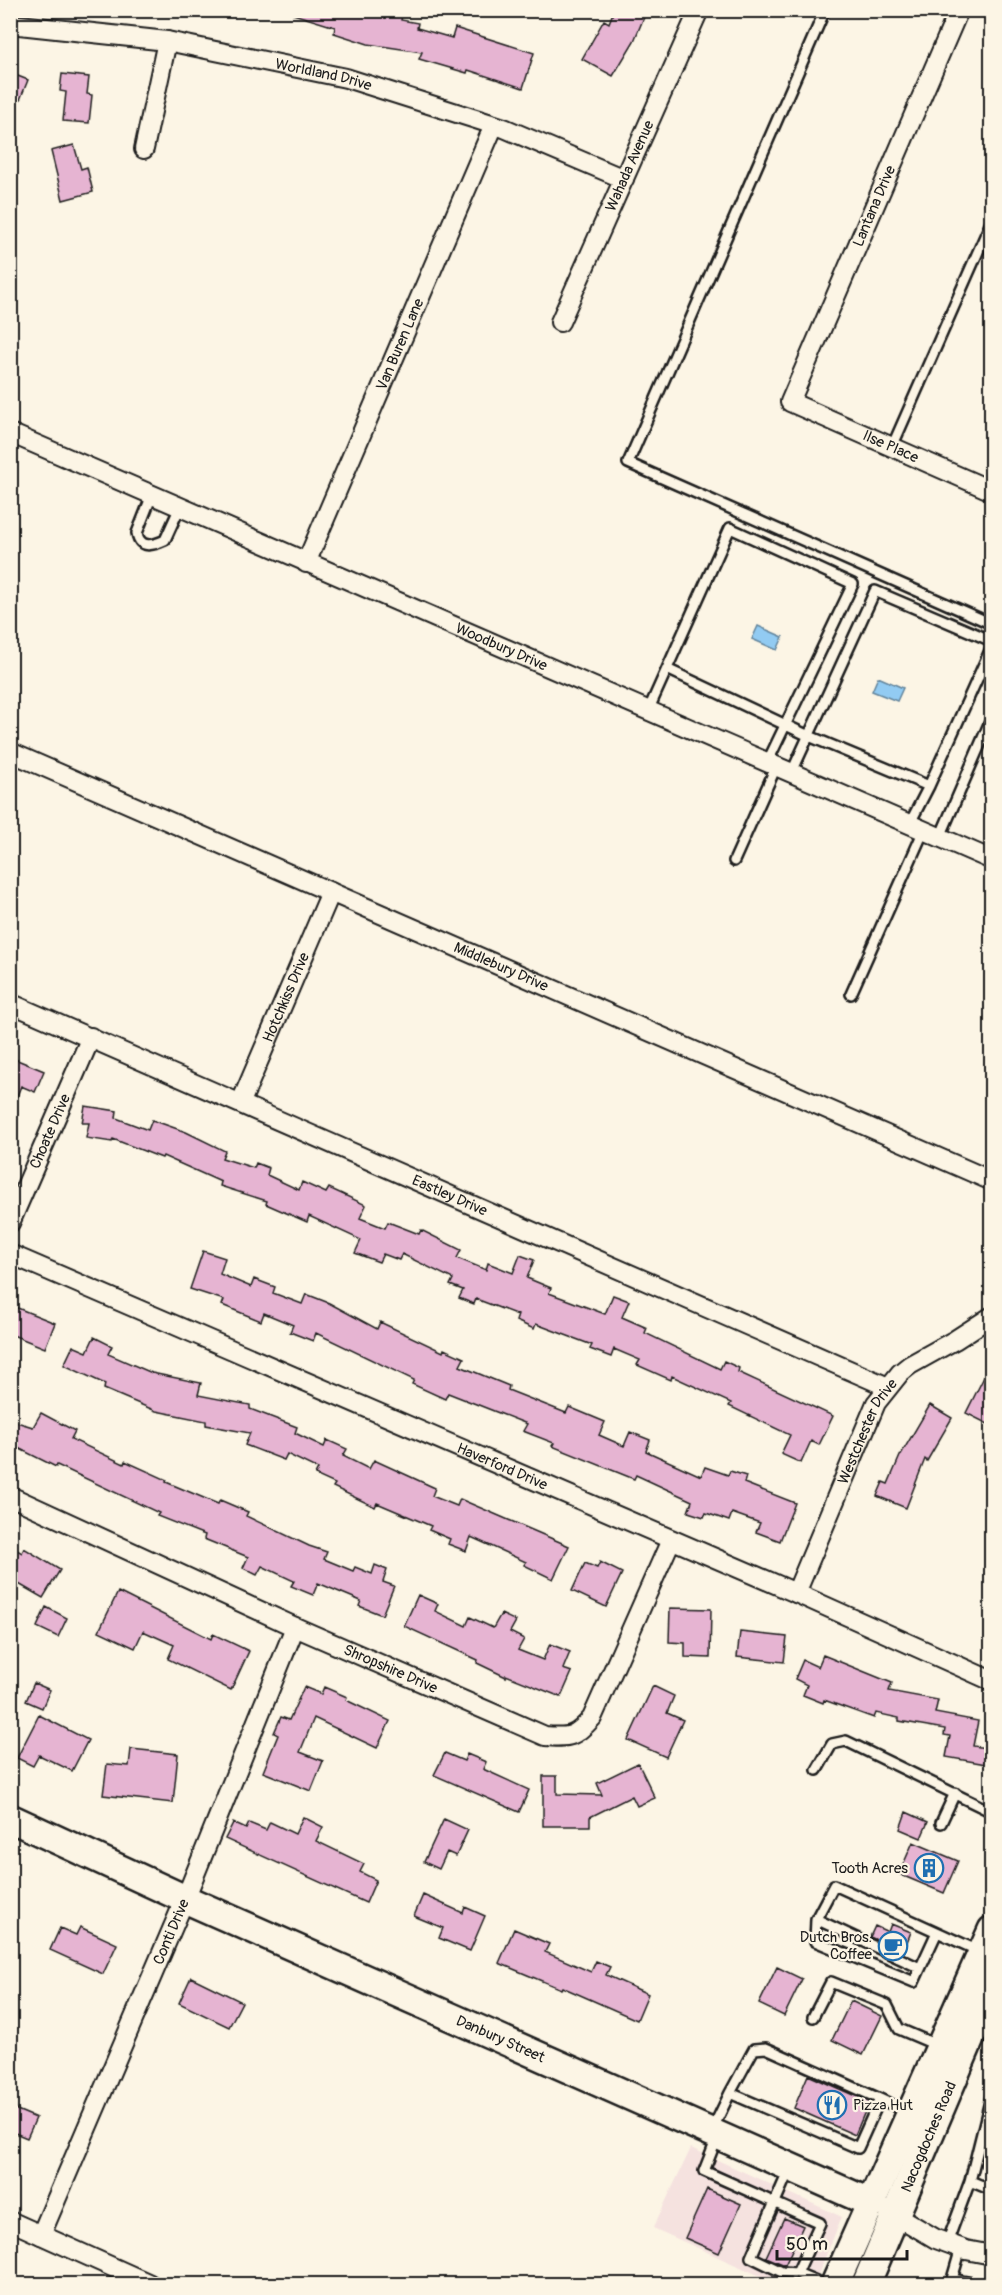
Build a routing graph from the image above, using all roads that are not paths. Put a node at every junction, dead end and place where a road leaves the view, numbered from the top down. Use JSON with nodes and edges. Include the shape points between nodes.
{"nodes":[{"id":1,"x":699,"y":10,"type":"edge"},
{"id":2,"x":825,"y":10,"type":"edge"},
{"id":3,"x":959,"y":10,"type":"edge"},
{"id":4,"x":10,"y":24,"type":"edge"},
{"id":5,"x":167,"y":41,"type":"junction"},
{"id":6,"x":494,"y":125,"type":"junction"},
{"id":7,"x":144,"y":149,"type":"dead end"},
{"id":8,"x":624,"y":178,"type":"junction"},
{"id":9,"x":992,"y":220,"type":"edge"},
{"id":10,"x":560,"y":322,"type":"dead end"},
{"id":11,"x":790,"y":402,"type":"joint"},
{"id":12,"x":10,"y":433,"type":"edge"},
{"id":13,"x":892,"y":447,"type":"junction"},
{"id":14,"x":992,"y":491,"type":"edge"},
{"id":15,"x":152,"y":495,"type":"junction"},
{"id":16,"x":180,"y":507,"type":"junction"},
{"id":17,"x":306,"y":563,"type":"junction"},
{"id":18,"x":992,"y":624,"type":"edge"},
{"id":19,"x":992,"y":642,"type":"edge"},
{"id":20,"x":992,"y":646,"type":"edge"},
{"id":21,"x":668,"y":669,"type":"junction"},
{"id":22,"x":648,"y":711,"type":"junction"},
{"id":23,"x":992,"y":717,"type":"edge"},
{"id":24,"x":786,"y":726,"type":"junction"},
{"id":25,"x":809,"y":736,"type":"junction"},
{"id":26,"x":10,"y":752,"type":"edge"},
{"id":27,"x":778,"y":768,"type":"junction"},
{"id":28,"x":929,"y":786,"type":"junction"},
{"id":29,"x":925,"y":830,"type":"junction"},
{"id":30,"x":992,"y":860,"type":"edge"},
{"id":31,"x":734,"y":861,"type":"dead end"},
{"id":32,"x":331,"y":892,"type":"junction"},
{"id":33,"x":851,"y":994,"type":"dead end"},
{"id":34,"x":10,"y":1003,"type":"edge"},
{"id":35,"x":91,"y":1037,"type":"junction"},
{"id":36,"x":241,"y":1102,"type":"junction"},
{"id":37,"x":992,"y":1180,"type":"edge"},
{"id":38,"x":10,"y":1223,"type":"edge"},
{"id":39,"x":10,"y":1254,"type":"edge"},
{"id":40,"x":992,"y":1316,"type":"edge"},
{"id":41,"x":888,"y":1387,"type":"junction"},
{"id":42,"x":10,"y":1496,"type":"edge"},
{"id":43,"x":671,"y":1540,"type":"junction"},
{"id":44,"x":796,"y":1593,"type":"junction"},
{"id":45,"x":295,"y":1627,"type":"junction"},
{"id":46,"x":992,"y":1681,"type":"edge"},
{"id":47,"x":817,"y":1770,"type":"dead end"},
{"id":48,"x":955,"y":1793,"type":"junction"},
{"id":49,"x":992,"y":1812,"type":"edge"},
{"id":50,"x":10,"y":1818,"type":"edge"},
{"id":51,"x":941,"y":1823,"type":"dead end"},
{"id":52,"x":185,"y":1899,"type":"junction"},
{"id":53,"x":816,"y":1920,"type":"junction"},
{"id":54,"x":937,"y":1932,"type":"junction"},
{"id":55,"x":987,"y":1942,"type":"edge"},
{"id":56,"x":920,"y":1968,"type":"junction"},
{"id":57,"x":992,"y":1988,"type":"edge"},
{"id":58,"x":813,"y":2017,"type":"dead end"},
{"id":59,"x":940,"y":2047,"type":"junction"},
{"id":60,"x":730,"y":2092,"type":"junction"},
{"id":61,"x":992,"y":2093,"type":"edge"},
{"id":62,"x":880,"y":2099,"type":"junction"},
{"id":63,"x":910,"y":2114,"type":"junction"},
{"id":64,"x":715,"y":2134,"type":"junction"},
{"id":65,"x":790,"y":2168,"type":"junction"},
{"id":66,"x":970,"y":2181,"type":"junction"},
{"id":67,"x":992,"y":2190,"type":"edge"},
{"id":68,"x":775,"y":2202,"type":"junction"},
{"id":69,"x":871,"y":2203,"type":"junction"},
{"id":70,"x":897,"y":2215,"type":"junction"},
{"id":71,"x":10,"y":2222,"type":"edge"},
{"id":72,"x":41,"y":2235,"type":"junction"},
{"id":73,"x":954,"y":2246,"type":"junction"},
{"id":74,"x":992,"y":2255,"type":"edge"},
{"id":75,"x":797,"y":2274,"type":"junction"},
{"id":76,"x":150,"y":2284,"type":"edge"},
{"id":77,"x":823,"y":2284,"type":"edge"},
{"id":78,"x":835,"y":2284,"type":"edge"},
{"id":79,"x":866,"y":2284,"type":"edge"},
{"id":80,"x":978,"y":2284,"type":"edge"}],
"edges":[{"from":1,"to":8,"type":"street","name":"Wahada Avenue"},
{"from":2,"to":18,"type":"lane","via":[[628,463]]},
{"from":3,"to":11,"type":"street","name":"Lantana Drive"},
{"from":4,"to":5,"type":"street","name":"Worldland Drive"},
{"from":5,"to":6,"type":"street","name":"Worldland Drive","via":[[346,78]]},
{"from":5,"to":7,"type":"street"},
{"from":6,"to":8,"type":"street","name":"Worldland Drive"},
{"from":6,"to":17,"type":"street","name":"Van Buren Lane"},
{"from":8,"to":10,"type":"street","name":"Wahada Avenue"},
{"from":9,"to":13,"type":"lane"},
{"from":11,"to":13,"type":"street","name":"Ilse Place"},
{"from":12,"to":15,"type":"street","name":"Woodbury Drive"},
{"from":13,"to":14,"type":"street","name":"Ilse Place"},
{"from":15,"to":16,"type":"street","name":"Woodbury Drive"},
{"from":15,"to":16,"type":"lane","via":[[138,533],[144,545],[165,540]]},
{"from":16,"to":17,"type":"street","name":"Woodbury Drive"},
{"from":17,"to":22,"type":"street","name":"Woodbury Drive"},
{"from":19,"to":25,"type":"lane","via":[[875,591]]},
{"from":20,"to":28,"type":"lane"},
{"from":21,"to":22,"type":"lane"},
{"from":21,"to":24,"type":"lane"},
{"from":21,"to":24,"type":"lane","via":[[730,528],[853,584]]},
{"from":22,"to":27,"type":"street","name":"Woodbury Drive"},
{"from":23,"to":29,"type":"lane"},
{"from":24,"to":25,"type":"lane"},
{"from":24,"to":27,"type":"lane"},
{"from":25,"to":27,"type":"lane"},
{"from":25,"to":28,"type":"lane"},
{"from":26,"to":32,"type":"street","name":"Middlebury Drive"},
{"from":27,"to":29,"type":"street","name":"Woodbury Drive"},
{"from":27,"to":31,"type":"lane"},
{"from":28,"to":29,"type":"lane"},
{"from":29,"to":30,"type":"street","name":"Woodbury Drive"},
{"from":29,"to":33,"type":"lane"},
{"from":32,"to":36,"type":"street","name":"Hotchkiss Drive"},
{"from":32,"to":37,"type":"street","name":"Middlebury Drive"},
{"from":34,"to":35,"type":"street","name":"Eastley Drive"},
{"from":35,"to":36,"type":"street","name":"Eastley Drive"},
{"from":35,"to":38,"type":"street","name":"Choate Drive"},
{"from":36,"to":41,"type":"street","name":"Eastley Drive"},
{"from":39,"to":43,"type":"street","name":"Haverford Drive"},
{"from":40,"to":41,"type":"street","name":"Westchester Drive","via":[[910,1365]]},
{"from":41,"to":44,"type":"street","name":"Westchester Drive","via":[[876,1403]]},
{"from":42,"to":45,"type":"street","name":"Shropshire Drive"},
{"from":43,"to":44,"type":"street","name":"Haverford Drive"},
{"from":43,"to":45,"type":"street","name":"Shropshire Drive","via":[[592,1718],[567,1738],[545,1736]]},
{"from":44,"to":46,"type":"street","name":"Haverford Drive"},
{"from":45,"to":52,"type":"street","name":"Conti Drive"},
{"from":47,"to":48,"type":"lane","via":[[832,1744],[846,1741]]},
{"from":48,"to":49,"type":"lane"},
{"from":48,"to":51,"type":"lane"},
{"from":50,"to":52,"type":"street","name":"Danbury Street"},
{"from":52,"to":64,"type":"street","name":"Danbury Street"},
{"from":52,"to":72,"type":"street","name":"Conti Drive"},
{"from":53,"to":54,"type":"lane","via":[[834,1885]]},
{"from":53,"to":56,"type":"lane"},
{"from":53,"to":56,"type":"lane","via":[[815,1941],[914,1982]]},
{"from":54,"to":55,"type":"lane"},
{"from":54,"to":56,"type":"lane"},
{"from":55,"to":59,"type":"street","name":"Nacogdoches Road"},
{"from":57,"to":70,"type":"street","name":"Nacogdoches Road"},
{"from":58,"to":59,"type":"lane","via":[[831,1982],[887,2005],[899,2029]]},
{"from":59,"to":63,"type":"street","name":"Nacogdoches Road"},
{"from":60,"to":62,"type":"lane","via":[[754,2049],[766,2048]]},
{"from":60,"to":62,"type":"lane","via":[[858,2148]]},
{"from":60,"to":64,"type":"lane"},
{"from":61,"to":66,"type":"lane"},
{"from":62,"to":63,"type":"lane"},
{"from":63,"to":69,"type":"street","name":"Nacogdoches Road"},
{"from":64,"to":65,"type":"street","name":"Danbury Street"},
{"from":64,"to":68,"type":"lane","via":[[704,2171]]},
{"from":65,"to":68,"type":"lane"},
{"from":65,"to":69,"type":"street","name":"Danbury Street"},
{"from":66,"to":67,"type":"lane"},
{"from":66,"to":73,"type":"lane"},
{"from":68,"to":75,"type":"lane","via":[[820,2223]]},
{"from":68,"to":75,"type":"lane","via":[[751,2257],[782,2272]]},
{"from":69,"to":70,"type":"street","name":"Danbury Street"},
{"from":69,"to":78,"type":"street","name":"Nacogdoches Road"},
{"from":70,"to":73,"type":"street","name":"Danbury Street"},
{"from":70,"to":79,"type":"street","name":"Nacogdoches Road"},
{"from":71,"to":72,"type":"street"},
{"from":72,"to":76,"type":"street"},
{"from":73,"to":74,"type":"street","name":"Danbury Street"},
{"from":73,"to":80,"type":"lane","via":[[952,2279]]},
{"from":75,"to":77,"type":"lane"}]}
